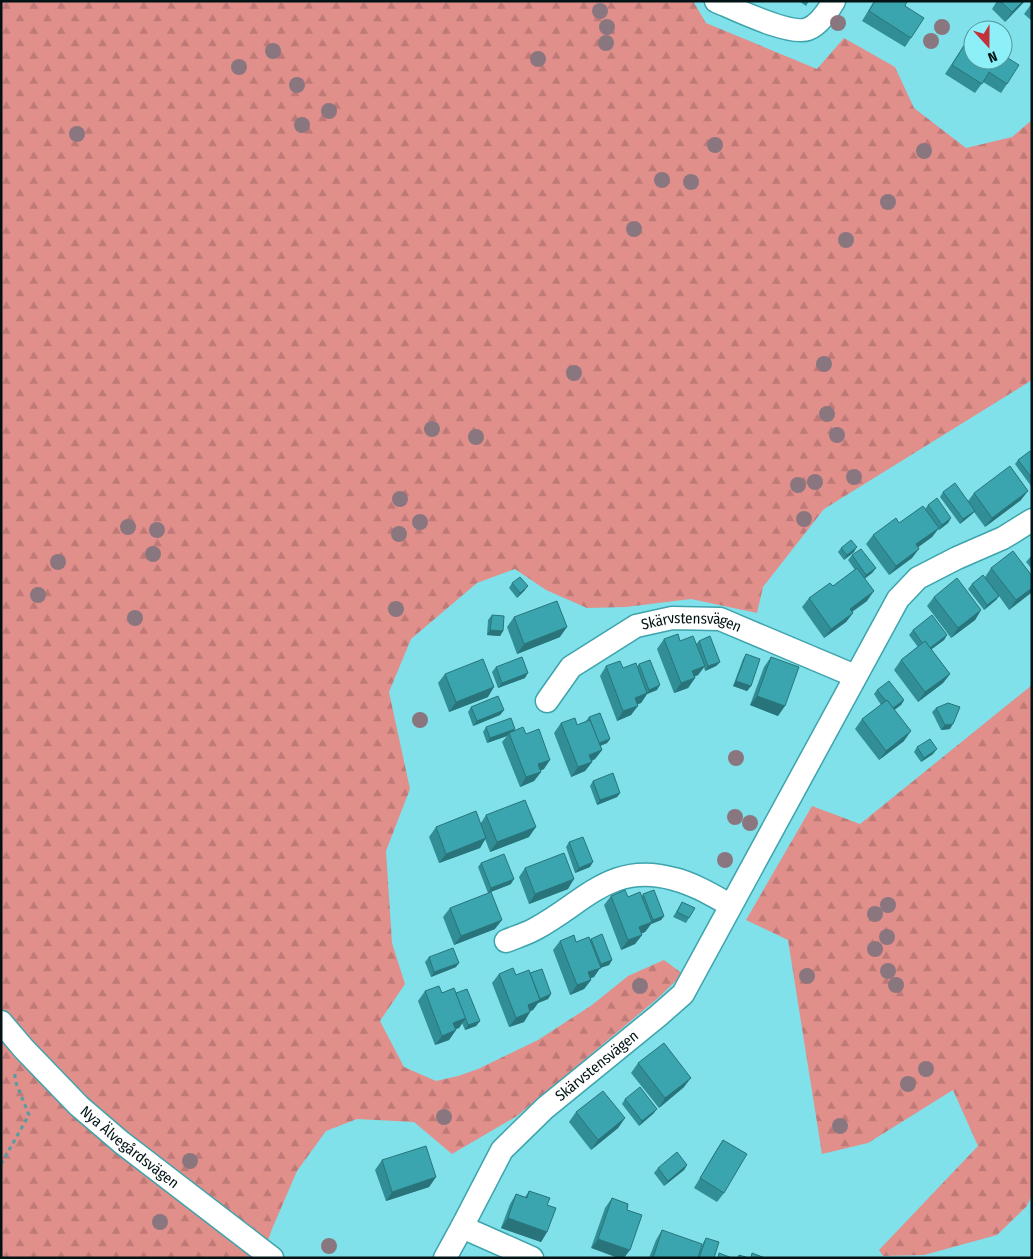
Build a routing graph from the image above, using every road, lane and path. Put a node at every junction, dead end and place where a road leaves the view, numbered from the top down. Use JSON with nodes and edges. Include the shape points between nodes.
{"nodes":[{"id":1,"x":716,"y":1,"type":"edge"},
{"id":2,"x":834,"y":1,"type":"edge"},
{"id":3,"x":1032,"y":520,"type":"edge"},
{"id":4,"x":855,"y":676,"type":"junction"},
{"id":5,"x":547,"y":701,"type":"dead end"},
{"id":6,"x":730,"y":905,"type":"junction"},
{"id":7,"x":506,"y":941,"type":"dead end"},
{"id":8,"x":1,"y":1022,"type":"edge"},
{"id":9,"x":12,"y":1064,"type":"dead end"},
{"id":10,"x":1,"y":1164,"type":"edge"},
{"id":11,"x":462,"y":1227,"type":"junction"},
{"id":12,"x":272,"y":1258,"type":"edge"},
{"id":13,"x":445,"y":1258,"type":"edge"},
{"id":14,"x":532,"y":1258,"type":"edge"}],
"edges":[{"from":1,"to":2,"type":"street","via":[[796,31],[808,30],[818,23]]},
{"from":3,"to":4,"type":"street","name":"Skärvstensvägen","via":[[1003,538],[918,578],[898,599]]},
{"from":4,"to":5,"type":"street","name":"Skärvstensvägen","via":[[720,619],[672,618],[636,626],[571,667]]},
{"from":4,"to":6,"type":"street","name":"Skärvstensvägen"},
{"from":6,"to":7,"type":"street","via":[[674,878],[629,876],[604,884],[535,929]]},
{"from":6,"to":11,"type":"street","name":"Skärvstensvägen","via":[[683,994],[545,1108],[502,1150]]},
{"from":8,"to":12,"type":"street","name":"Nya Älvegårdsvägen","via":[[79,1106]]},
{"from":9,"to":10,"type":"path","via":[[29,1115]]},
{"from":11,"to":13,"type":"street","name":"Skärvstensvägen"},
{"from":11,"to":14,"type":"street"}]}
